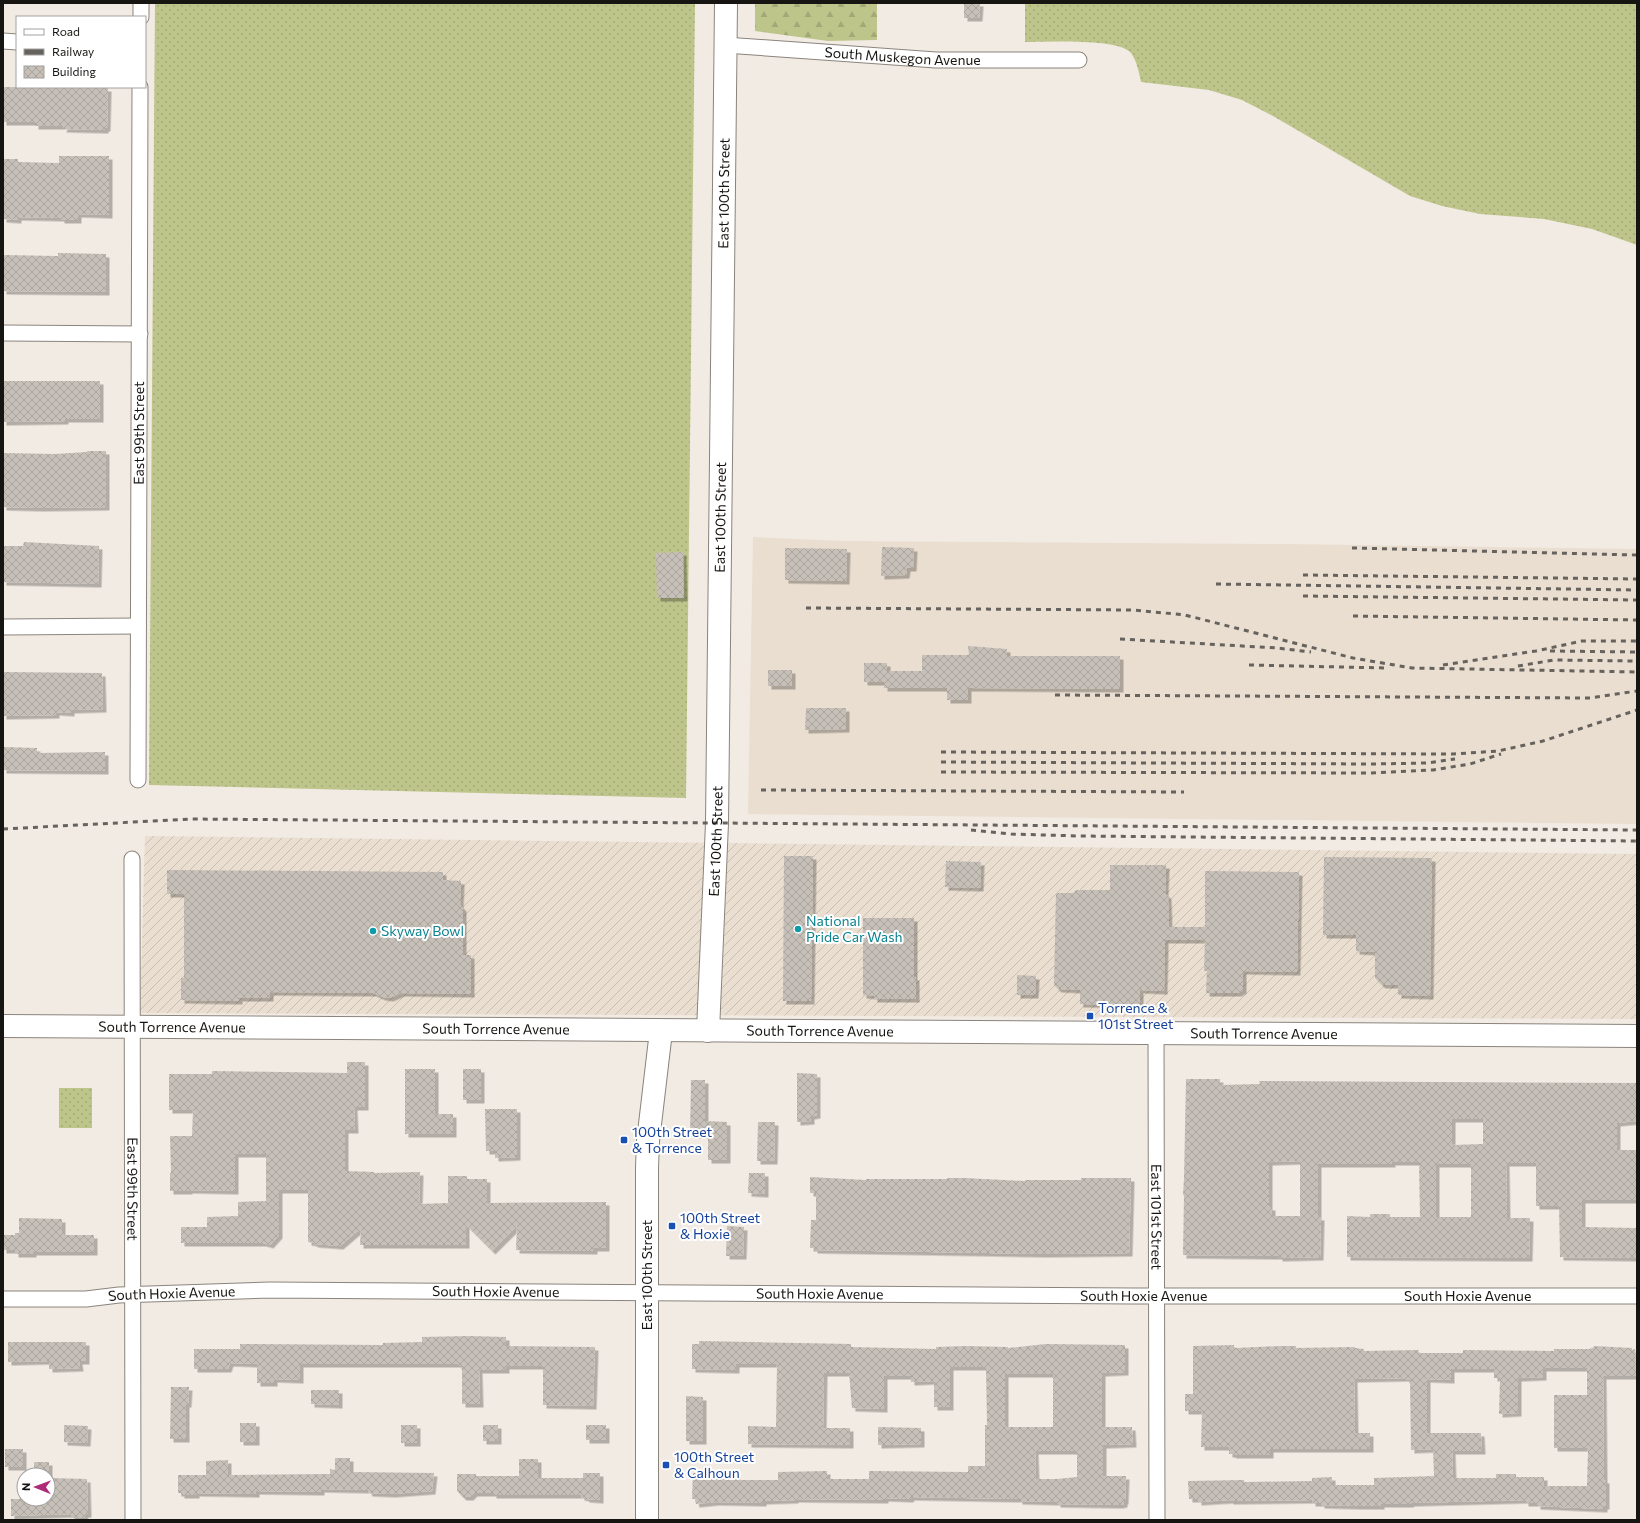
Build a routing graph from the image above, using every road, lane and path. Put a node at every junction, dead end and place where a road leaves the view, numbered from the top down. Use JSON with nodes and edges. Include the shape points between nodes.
{"nodes":[{"id":1,"x":141,"y":3,"type":"edge"},
{"id":2,"x":726,"y":3,"type":"edge"},
{"id":3,"x":141,"y":16,"type":"edge"},
{"id":4,"x":3,"y":42,"type":"edge"},
{"id":5,"x":16,"y":42,"type":"edge"},
{"id":6,"x":725,"y":45,"type":"junction"},
{"id":7,"x":1079,"y":60,"type":"dead end"},
{"id":8,"x":140,"y":88,"type":"edge"},
{"id":9,"x":3,"y":333,"type":"edge"},
{"id":10,"x":140,"y":334,"type":"junction"},
{"id":11,"x":138,"y":626,"type":"junction"},
{"id":12,"x":3,"y":627,"type":"edge"},
{"id":13,"x":138,"y":780,"type":"dead end"},
{"id":14,"x":132,"y":859,"type":"dead end"},
{"id":15,"x":3,"y":1026,"type":"edge"},
{"id":16,"x":133,"y":1027,"type":"junction"},
{"id":17,"x":660,"y":1030,"type":"junction"},
{"id":18,"x":708,"y":1031,"type":"junction"},
{"id":19,"x":1156,"y":1033,"type":"junction"},
{"id":20,"x":1637,"y":1036,"type":"edge"},
{"id":21,"x":647,"y":1293,"type":"junction"},
{"id":22,"x":133,"y":1295,"type":"junction"},
{"id":23,"x":1157,"y":1296,"type":"junction"},
{"id":24,"x":1637,"y":1296,"type":"edge"},
{"id":25,"x":3,"y":1300,"type":"edge"},
{"id":26,"x":133,"y":1520,"type":"edge"},
{"id":27,"x":647,"y":1520,"type":"edge"},
{"id":28,"x":1157,"y":1520,"type":"edge"}],
"edges":[{"from":1,"to":3,"type":"street"},
{"from":2,"to":6,"type":"main road","name":"East 100th Street"},
{"from":4,"to":5,"type":"street"},
{"from":6,"to":7,"type":"street","name":"South Muskegon Avenue","via":[[936,60]]},
{"from":6,"to":18,"type":"main road","name":"East 100th Street","via":[[718,823]]},
{"from":8,"to":10,"type":"street","name":"East 99th Street"},
{"from":9,"to":10,"type":"street"},
{"from":10,"to":11,"type":"street","name":"East 99th Street"},
{"from":11,"to":12,"type":"street"},
{"from":11,"to":13,"type":"street","name":"East 99th Street"},
{"from":14,"to":16,"type":"street","name":"East 99th Street"},
{"from":15,"to":16,"type":"main road","name":"South Torrence Avenue"},
{"from":16,"to":17,"type":"main road","name":"South Torrence Avenue"},
{"from":16,"to":22,"type":"street","name":"East 99th Street"},
{"from":17,"to":18,"type":"main road","name":"South Torrence Avenue"},
{"from":17,"to":21,"type":"main road","name":"East 100th Street","via":[[648,1141]]},
{"from":18,"to":19,"type":"main road","name":"South Torrence Avenue"},
{"from":19,"to":20,"type":"main road","name":"South Torrence Avenue"},
{"from":19,"to":23,"type":"street","name":"East 101st Street"},
{"from":21,"to":22,"type":"street","name":"South Hoxie Avenue","via":[[270,1290]]},
{"from":21,"to":23,"type":"street","name":"South Hoxie Avenue"},
{"from":21,"to":27,"type":"main road","name":"East 100th Street"},
{"from":22,"to":25,"type":"street","name":"South Hoxie Avenue","via":[[86,1299]]},
{"from":22,"to":26,"type":"street","name":"East 99th Street"},
{"from":23,"to":24,"type":"street","name":"South Hoxie Avenue"},
{"from":23,"to":28,"type":"street","name":"East 101st Street"}]}
